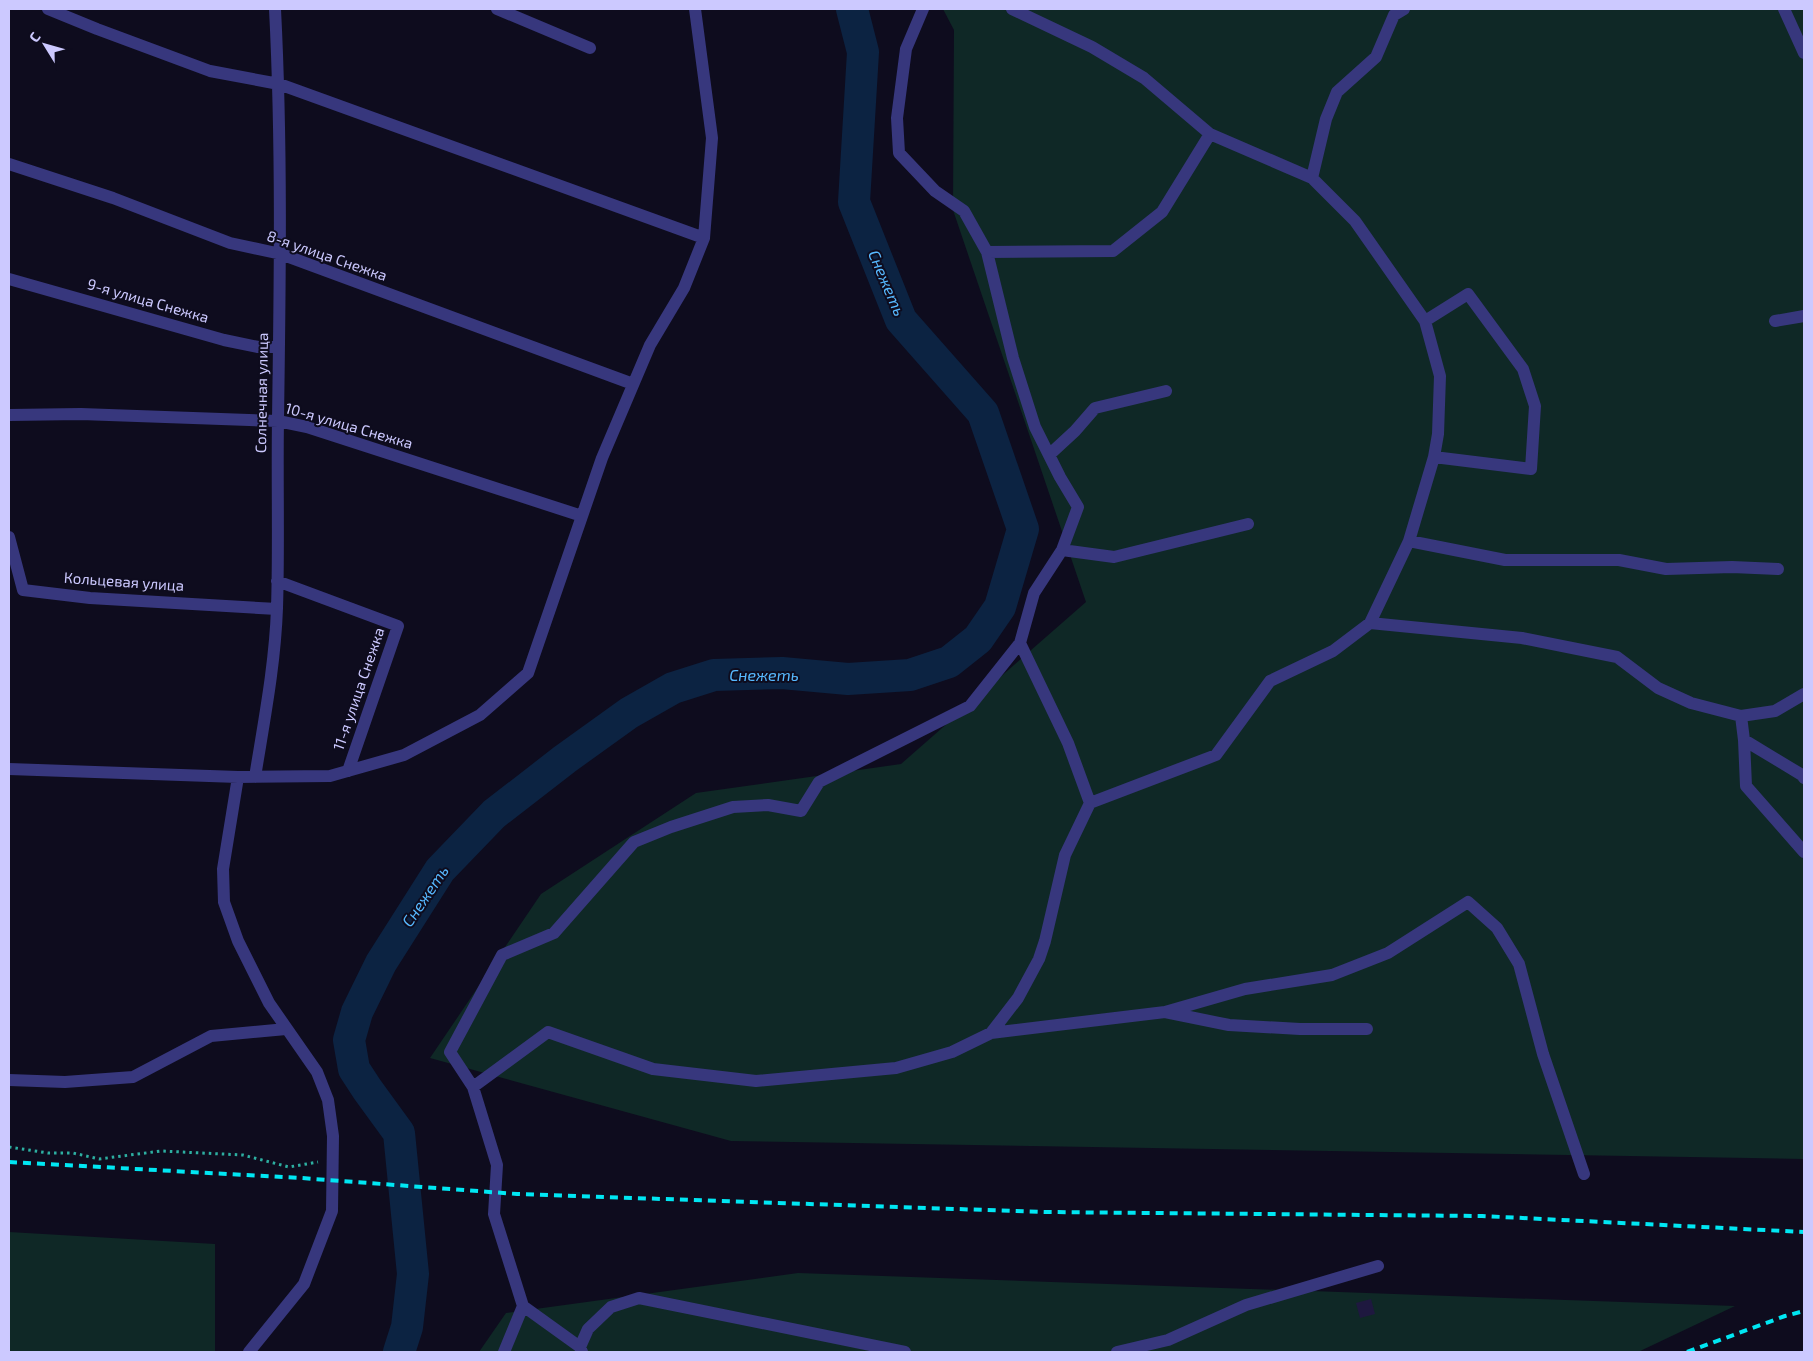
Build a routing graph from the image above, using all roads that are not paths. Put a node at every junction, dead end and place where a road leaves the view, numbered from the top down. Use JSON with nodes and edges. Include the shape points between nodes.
{"nodes":[{"id":1,"x":48,"y":9,"type":"edge"},
{"id":2,"x":275,"y":9,"type":"edge"},
{"id":3,"x":497,"y":9,"type":"edge"},
{"id":4,"x":696,"y":9,"type":"edge"},
{"id":5,"x":924,"y":9,"type":"edge"},
{"id":6,"x":1012,"y":9,"type":"edge"},
{"id":7,"x":1784,"y":9,"type":"edge"},
{"id":8,"x":1396,"y":11,"type":"edge"},
{"id":9,"x":590,"y":48,"type":"dead end"},
{"id":10,"x":1804,"y":54,"type":"edge"},
{"id":11,"x":279,"y":84,"type":"junction"},
{"id":12,"x":1210,"y":134,"type":"junction"},
{"id":13,"x":9,"y":164,"type":"edge"},
{"id":14,"x":1312,"y":178,"type":"junction"},
{"id":15,"x":704,"y":238,"type":"junction"},
{"id":16,"x":987,"y":252,"type":"junction"},
{"id":17,"x":281,"y":254,"type":"junction"},
{"id":18,"x":9,"y":278,"type":"edge"},
{"id":19,"x":1804,"y":316,"type":"edge"},
{"id":20,"x":1425,"y":321,"type":"junction"},
{"id":21,"x":1775,"y":321,"type":"dead end"},
{"id":22,"x":279,"y":347,"type":"junction"},
{"id":23,"x":633,"y":384,"type":"junction"},
{"id":24,"x":1166,"y":390,"type":"dead end"},
{"id":25,"x":9,"y":415,"type":"edge"},
{"id":26,"x":278,"y":421,"type":"junction"},
{"id":27,"x":1049,"y":455,"type":"junction"},
{"id":28,"x":1434,"y":457,"type":"junction"},
{"id":29,"x":582,"y":516,"type":"junction"},
{"id":30,"x":1248,"y":524,"type":"dead end"},
{"id":31,"x":9,"y":537,"type":"edge"},
{"id":32,"x":1409,"y":541,"type":"junction"},
{"id":33,"x":1062,"y":550,"type":"junction"},
{"id":34,"x":1778,"y":569,"type":"dead end"},
{"id":35,"x":277,"y":581,"type":"junction"},
{"id":36,"x":277,"y":609,"type":"junction"},
{"id":37,"x":1370,"y":623,"type":"junction"},
{"id":38,"x":1020,"y":643,"type":"junction"},
{"id":39,"x":1804,"y":694,"type":"edge"},
{"id":40,"x":1740,"y":716,"type":"junction"},
{"id":41,"x":1744,"y":740,"type":"junction"},
{"id":42,"x":9,"y":769,"type":"edge"},
{"id":43,"x":348,"y":771,"type":"junction"},
{"id":44,"x":1803,"y":775,"type":"edge"},
{"id":45,"x":238,"y":777,"type":"junction"},
{"id":46,"x":255,"y":777,"type":"junction"},
{"id":47,"x":1090,"y":803,"type":"junction"},
{"id":48,"x":1804,"y":852,"type":"edge"},
{"id":49,"x":1165,"y":1012,"type":"junction"},
{"id":50,"x":286,"y":1029,"type":"junction"},
{"id":51,"x":1366,"y":1029,"type":"dead end"},
{"id":52,"x":991,"y":1033,"type":"junction"},
{"id":53,"x":9,"y":1080,"type":"edge"},
{"id":54,"x":472,"y":1087,"type":"junction"},
{"id":55,"x":1584,"y":1174,"type":"dead end"},
{"id":56,"x":1378,"y":1266,"type":"dead end"},
{"id":57,"x":523,"y":1306,"type":"junction"},
{"id":58,"x":581,"y":1349,"type":"edge"},
{"id":59,"x":249,"y":1352,"type":"edge"},
{"id":60,"x":504,"y":1352,"type":"edge"},
{"id":61,"x":905,"y":1352,"type":"edge"},
{"id":62,"x":1117,"y":1352,"type":"edge"}],
"edges":[{"from":1,"to":11,"type":"street","via":[[210,71]]},
{"from":2,"to":11,"type":"street","name":"Солнечная улица"},
{"from":3,"to":9,"type":"street"},
{"from":4,"to":15,"type":"street","via":[[712,138]]},
{"from":5,"to":16,"type":"street","via":[[906,49],[896,118],[899,153],[936,191],[964,211]]},
{"from":6,"to":12,"type":"street","via":[[1092,47],[1144,78]]},
{"from":7,"to":10,"type":"street"},
{"from":8,"to":14,"type":"street","via":[[1376,57],[1337,92],[1326,120]]},
{"from":11,"to":15,"type":"street"},
{"from":11,"to":17,"type":"street","name":"Солнечная улица"},
{"from":12,"to":14,"type":"street"},
{"from":12,"to":16,"type":"street","via":[[1162,212],[1112,251]]},
{"from":13,"to":17,"type":"street","name":"8-я улица Снежка","via":[[113,198],[230,243]]},
{"from":14,"to":20,"type":"street","via":[[1354,221]]},
{"from":15,"to":23,"type":"street","via":[[684,288],[650,345]]},
{"from":16,"to":27,"type":"street","via":[[1013,358],[1035,427]]},
{"from":17,"to":22,"type":"street","name":"Солнечная улица"},
{"from":17,"to":23,"type":"street","name":"8-я улица Снежка"},
{"from":18,"to":22,"type":"street","name":"9-я улица Снежка","via":[[224,340],[258,347]]},
{"from":19,"to":21,"type":"street"},
{"from":20,"to":28,"type":"street","via":[[1440,376]]},
{"from":20,"to":28,"type":"street","via":[[1468,294],[1524,368],[1535,406],[1531,469]]},
{"from":22,"to":26,"type":"street","name":"Солнечная улица"},
{"from":23,"to":29,"type":"street"},
{"from":24,"to":27,"type":"street","via":[[1094,408]]},
{"from":25,"to":26,"type":"street","name":"10-я улица Снежка","via":[[81,414]]},
{"from":26,"to":29,"type":"street","name":"10-я улица Снежка","via":[[307,427]]},
{"from":26,"to":35,"type":"street","name":"Солнечная улица"},
{"from":27,"to":33,"type":"street","via":[[1078,506]]},
{"from":28,"to":32,"type":"street"},
{"from":29,"to":43,"type":"street","via":[[528,673],[480,715],[404,755]]},
{"from":30,"to":33,"type":"street","via":[[1114,557]]},
{"from":31,"to":36,"type":"street","name":"Кольцевая улица","via":[[23,590],[90,598]]},
{"from":32,"to":34,"type":"street","via":[[1506,560],[1619,560],[1666,569]]},
{"from":32,"to":37,"type":"street"},
{"from":33,"to":38,"type":"street","via":[[1034,593]]},
{"from":35,"to":36,"type":"street","name":"Солнечная улица"},
{"from":35,"to":43,"type":"street","name":"11-я улица Снежка","via":[[398,626]]},
{"from":36,"to":46,"type":"street","name":"Солнечная улица","via":[[272,673]]},
{"from":37,"to":40,"type":"street","via":[[1522,638],[1617,657],[1658,688],[1691,703]]},
{"from":37,"to":47,"type":"street","via":[[1333,651],[1270,681],[1216,755]]},
{"from":38,"to":47,"type":"street","via":[[1068,743]]},
{"from":38,"to":54,"type":"street","via":[[970,706],[819,782],[801,811],[768,805],[733,807],[634,842],[554,933],[502,955],[450,1052]]},
{"from":39,"to":40,"type":"street","via":[[1775,711]]},
{"from":40,"to":41,"type":"street"},
{"from":41,"to":44,"type":"street"},
{"from":41,"to":48,"type":"street","via":[[1746,786]]},
{"from":42,"to":45,"type":"street"},
{"from":43,"to":46,"type":"street","via":[[330,776]]},
{"from":45,"to":46,"type":"street"},
{"from":45,"to":50,"type":"street","via":[[223,869],[224,902],[238,941]]},
{"from":47,"to":52,"type":"street","via":[[1064,855],[1039,959],[1018,998]]},
{"from":49,"to":51,"type":"street","via":[[1229,1025]]},
{"from":49,"to":52,"type":"street"},
{"from":49,"to":55,"type":"street","via":[[1245,989],[1332,975],[1388,953],[1468,902],[1497,928],[1519,964],[1543,1054]]},
{"from":50,"to":53,"type":"street","via":[[212,1036],[134,1077],[66,1082]]},
{"from":50,"to":59,"type":"street","via":[[317,1072],[328,1100],[334,1159],[332,1211],[304,1284]]},
{"from":52,"to":54,"type":"street","via":[[952,1052],[896,1068],[756,1081],[653,1069],[548,1032]]},
{"from":54,"to":57,"type":"street","via":[[497,1165],[494,1214]]},
{"from":56,"to":62,"type":"street","via":[[1246,1305],[1168,1340]]},
{"from":57,"to":58,"type":"street"},
{"from":57,"to":60,"type":"street"},
{"from":58,"to":61,"type":"street","via":[[588,1329],[611,1307],[639,1298]]}]}
